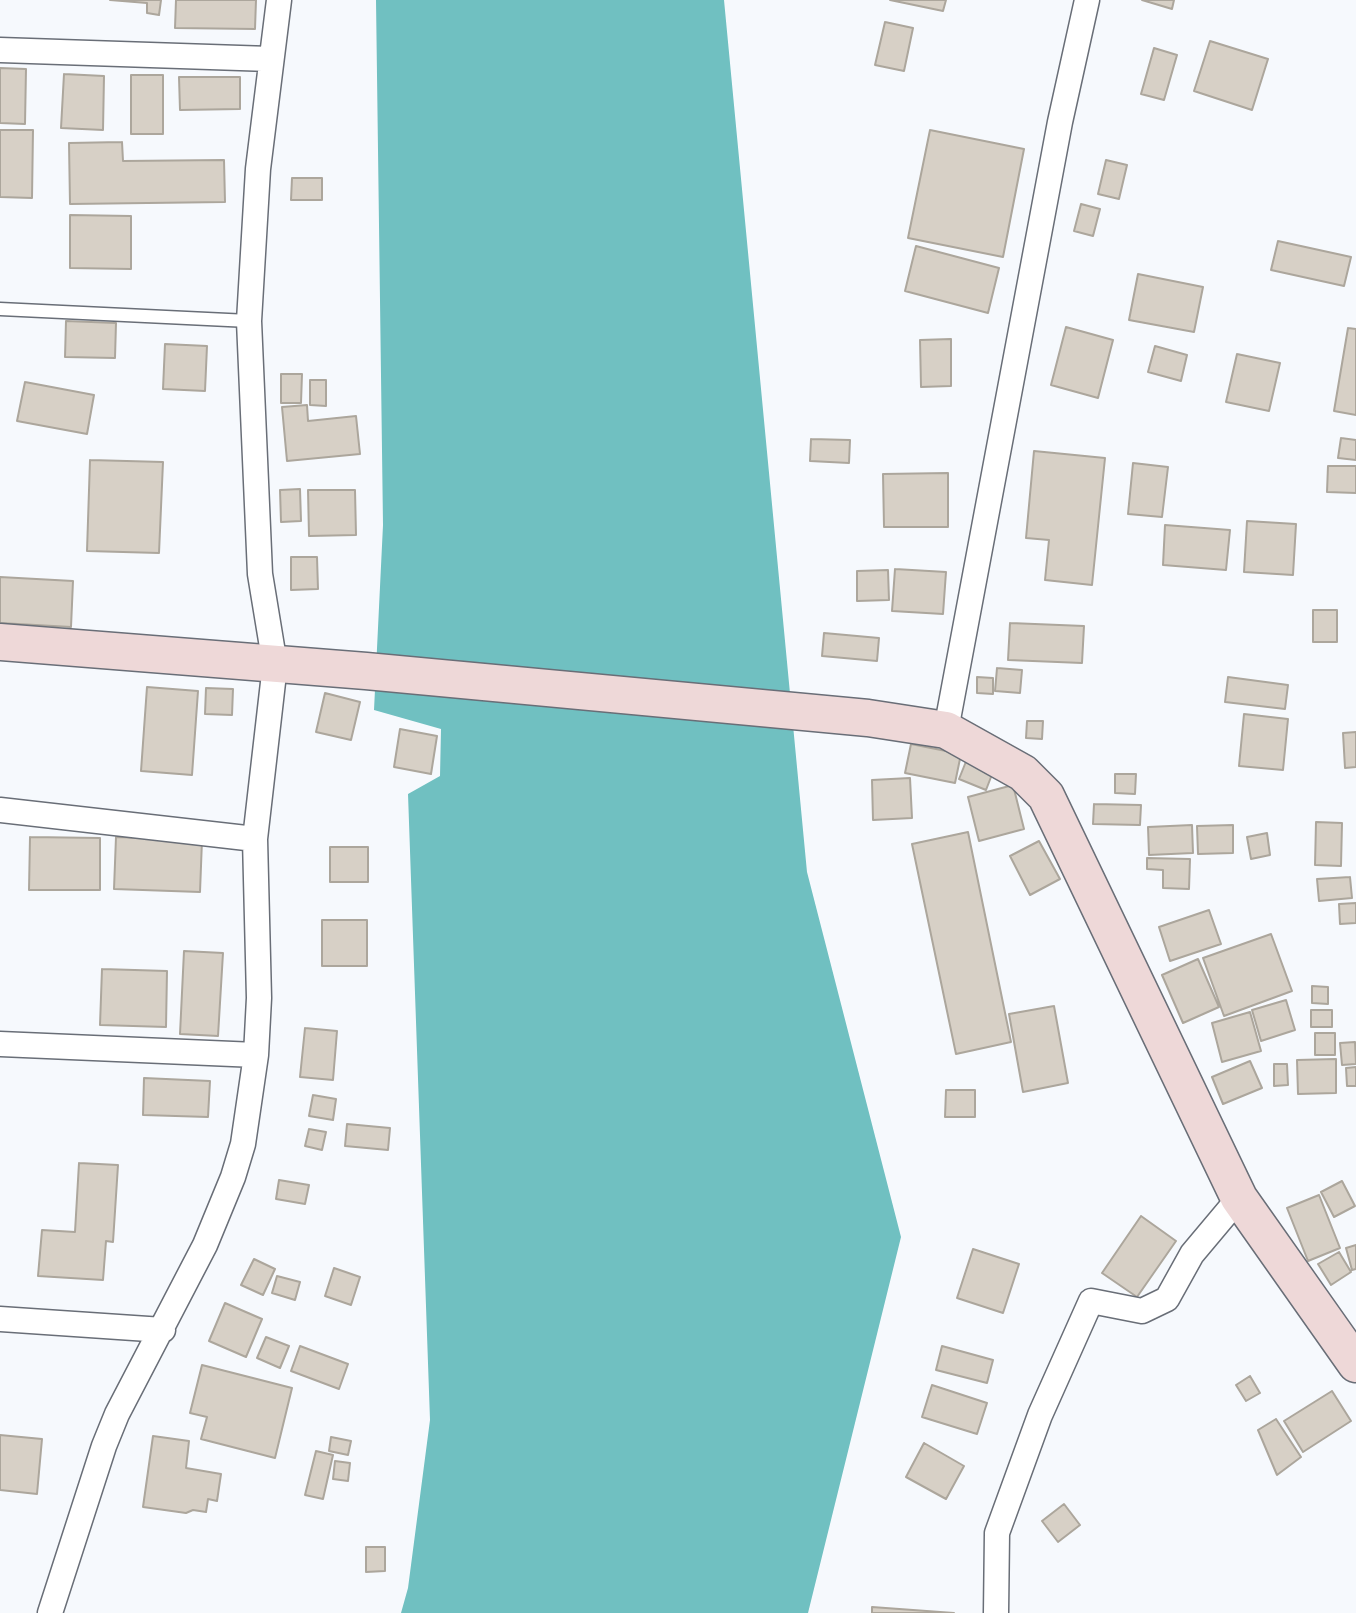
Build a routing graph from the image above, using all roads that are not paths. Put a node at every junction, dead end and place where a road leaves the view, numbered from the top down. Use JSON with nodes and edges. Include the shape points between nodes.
{"nodes":[{"id":1,"x":279,"y":0,"type":"edge"},
{"id":2,"x":1087,"y":0,"type":"edge"},
{"id":3,"x":0,"y":50,"type":"edge"},
{"id":4,"x":270,"y":59,"type":"junction"},
{"id":5,"x":0,"y":309,"type":"edge"},
{"id":6,"x":249,"y":321,"type":"junction"},
{"id":7,"x":0,"y":642,"type":"edge"},
{"id":8,"x":275,"y":665,"type":"junction"},
{"id":9,"x":946,"y":730,"type":"junction"},
{"id":10,"x":0,"y":810,"type":"edge"},
{"id":11,"x":255,"y":839,"type":"junction"},
{"id":12,"x":0,"y":1044,"type":"edge"},
{"id":13,"x":256,"y":1055,"type":"junction"},
{"id":14,"x":1239,"y":1198,"type":"junction"},
{"id":15,"x":0,"y":1319,"type":"edge"},
{"id":16,"x":163,"y":1330,"type":"junction"},
{"id":17,"x":1356,"y":1364,"type":"edge"},
{"id":18,"x":50,"y":1613,"type":"edge"},
{"id":19,"x":996,"y":1613,"type":"edge"}],
"edges":[{"from":1,"to":4,"type":"street"},
{"from":2,"to":9,"type":"street"},
{"from":3,"to":4,"type":"street"},
{"from":4,"to":6,"type":"street"},
{"from":5,"to":6,"type":"lane"},
{"from":6,"to":8,"type":"street","via":[[260,574]]},
{"from":7,"to":8,"type":"main road"},
{"from":8,"to":9,"type":"main road","via":[[868,718]]},
{"from":8,"to":11,"type":"street"},
{"from":9,"to":14,"type":"main road","via":[[1023,773],[1046,796]]},
{"from":10,"to":11,"type":"street"},
{"from":11,"to":13,"type":"street"},
{"from":12,"to":13,"type":"street"},
{"from":13,"to":16,"type":"street","via":[[233,1177]]},
{"from":14,"to":17,"type":"main road"},
{"from":14,"to":19,"type":"street","via":[[1192,1254],[1167,1299],[1142,1311],[1091,1301],[1040,1415],[997,1533]]},
{"from":15,"to":16,"type":"street"},
{"from":16,"to":18,"type":"street","via":[[104,1446]]}]}
